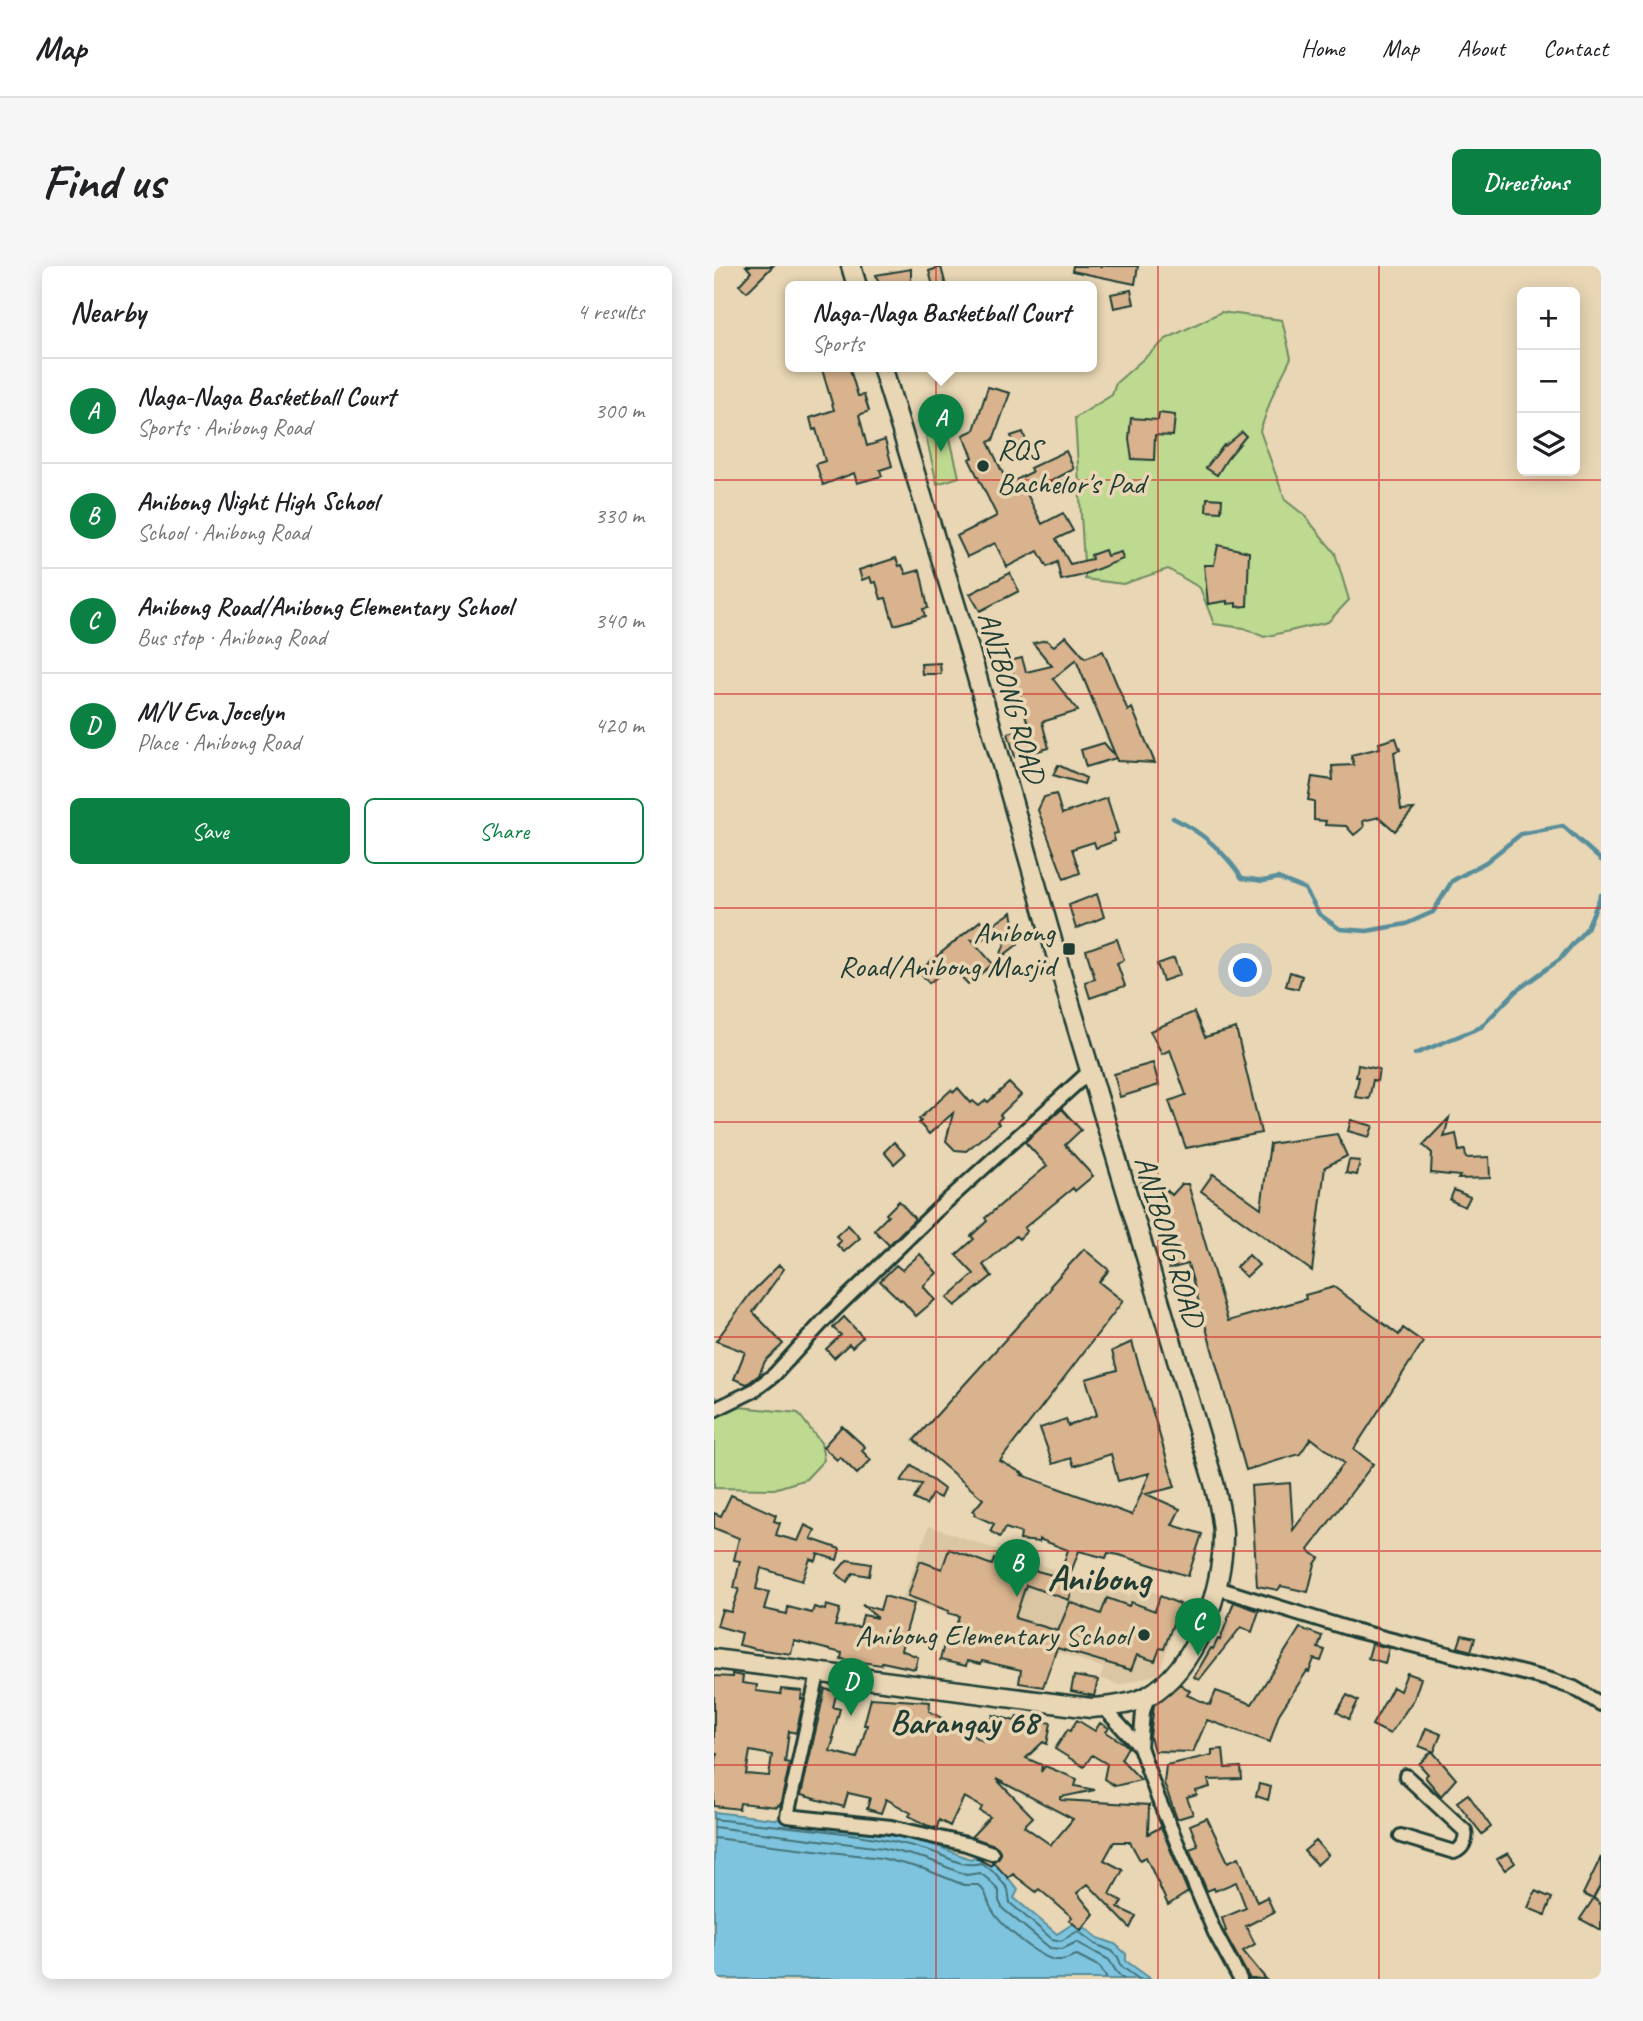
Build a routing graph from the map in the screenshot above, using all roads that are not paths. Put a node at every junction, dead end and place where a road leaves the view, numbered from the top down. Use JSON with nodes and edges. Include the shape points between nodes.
{"nodes":[{"id":1,"x":884,"y":372,"type":"edge"},
{"id":2,"x":1090,"y":1071,"type":"junction"},
{"id":3,"x":714,"y":1410,"type":"edge"},
{"id":4,"x":1217,"y":1588,"type":"junction"},
{"id":5,"x":714,"y":1659,"type":"edge"},
{"id":6,"x":818,"y":1674,"type":"junction"},
{"id":7,"x":1148,"y":1696,"type":"junction"},
{"id":8,"x":1601,"y":1704,"type":"edge"},
{"id":9,"x":1104,"y":1707,"type":"junction"},
{"id":10,"x":1140,"y":1748,"type":"junction"},
{"id":11,"x":1406,"y":1776,"type":"dead end"},
{"id":12,"x":1401,"y":1836,"type":"dead end"},
{"id":13,"x":992,"y":1853,"type":"dead end"},
{"id":14,"x":1240,"y":1979,"type":"edge"}],
"edges":[{"from":1,"to":2,"type":"main road","name":"ANIBONG ROAD"},
{"from":2,"to":3,"type":"street","via":[[936,1211],[774,1375]]},
{"from":2,"to":4,"type":"main road","name":"ANIBONG ROAD","via":[[1220,1511],[1223,1537]]},
{"from":4,"to":7,"type":"main road","name":"ANIBONG ROAD","via":[[1205,1627],[1185,1660]]},
{"from":4,"to":8,"type":"street","via":[[1353,1630],[1551,1680]]},
{"from":5,"to":6,"type":"main road","name":"ANIBONG ROAD"},
{"from":6,"to":9,"type":"main road","name":"ANIBONG ROAD"},
{"from":6,"to":13,"type":"street","via":[[787,1816],[891,1827]]},
{"from":7,"to":9,"type":"main road","name":"ANIBONG ROAD"},
{"from":7,"to":10,"type":"street"},
{"from":9,"to":10,"type":"street"},
{"from":10,"to":14,"type":"street","via":[[1215,1933]]},
{"from":11,"to":12,"type":"street","via":[[1465,1830],[1466,1836],[1454,1852]]}]}
